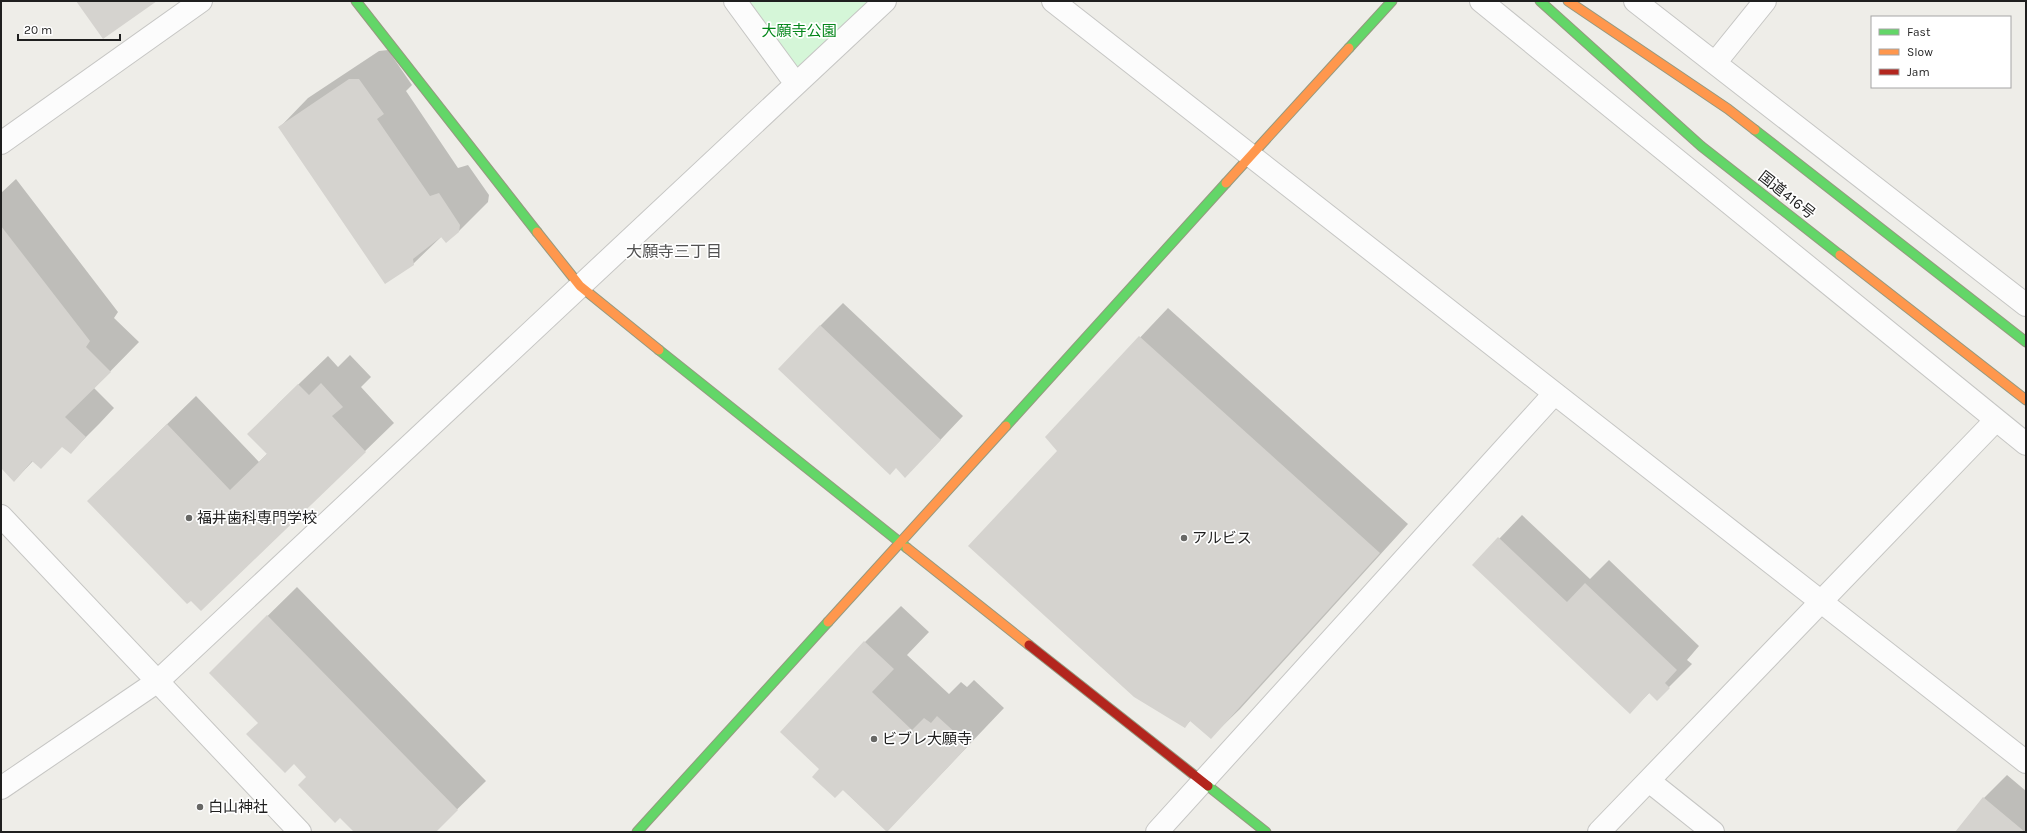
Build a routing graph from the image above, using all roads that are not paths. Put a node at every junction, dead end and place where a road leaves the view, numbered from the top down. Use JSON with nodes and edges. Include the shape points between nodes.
{"nodes":[{"id":1,"x":201,"y":1,"type":"edge"},
{"id":2,"x":356,"y":1,"type":"edge"},
{"id":3,"x":735,"y":1,"type":"edge"},
{"id":4,"x":885,"y":1,"type":"edge"},
{"id":5,"x":1052,"y":1,"type":"edge"},
{"id":6,"x":1392,"y":1,"type":"edge"},
{"id":7,"x":1482,"y":1,"type":"edge"},
{"id":8,"x":1540,"y":1,"type":"edge"},
{"id":9,"x":1568,"y":1,"type":"edge"},
{"id":10,"x":1635,"y":1,"type":"edge"},
{"id":11,"x":1765,"y":1,"type":"edge"},
{"id":12,"x":1715,"y":63,"type":"junction"},
{"id":13,"x":796,"y":84,"type":"junction"},
{"id":14,"x":1,"y":143,"type":"edge"},
{"id":15,"x":1250,"y":157,"type":"junction"},
{"id":16,"x":580,"y":286,"type":"junction"},
{"id":17,"x":2026,"y":305,"type":"edge"},
{"id":18,"x":2026,"y":342,"type":"edge"},
{"id":19,"x":1554,"y":394,"type":"junction"},
{"id":20,"x":2026,"y":400,"type":"edge"},
{"id":21,"x":1996,"y":420,"type":"junction"},
{"id":22,"x":2026,"y":444,"type":"edge"},
{"id":23,"x":1,"y":516,"type":"edge"},
{"id":24,"x":899,"y":542,"type":"junction"},
{"id":25,"x":1820,"y":602,"type":"junction"},
{"id":26,"x":158,"y":681,"type":"junction"},
{"id":27,"x":2026,"y":762,"type":"edge"},
{"id":28,"x":1649,"y":780,"type":"junction"},
{"id":29,"x":1202,"y":782,"type":"junction"},
{"id":30,"x":1,"y":788,"type":"edge"},
{"id":31,"x":300,"y":832,"type":"edge"},
{"id":32,"x":637,"y":832,"type":"edge"},
{"id":33,"x":1158,"y":832,"type":"edge"},
{"id":34,"x":1266,"y":832,"type":"edge"},
{"id":35,"x":1599,"y":832,"type":"edge"},
{"id":36,"x":1713,"y":832,"type":"edge"}],
"edges":[{"from":1,"to":14,"type":"street"},
{"from":2,"to":16,"type":"main road"},
{"from":3,"to":13,"type":"street"},
{"from":4,"to":13,"type":"street"},
{"from":5,"to":15,"type":"street"},
{"from":6,"to":15,"type":"main road"},
{"from":7,"to":21,"type":"street"},
{"from":8,"to":20,"type":"main road","name":"国道416号","via":[[1701,146]]},
{"from":9,"to":18,"type":"main road","via":[[1728,109]]},
{"from":10,"to":12,"type":"street"},
{"from":11,"to":12,"type":"street"},
{"from":12,"to":17,"type":"street"},
{"from":13,"to":16,"type":"street"},
{"from":15,"to":19,"type":"street"},
{"from":15,"to":24,"type":"main road"},
{"from":16,"to":24,"type":"main road"},
{"from":16,"to":26,"type":"street"},
{"from":19,"to":25,"type":"street"},
{"from":19,"to":29,"type":"street"},
{"from":21,"to":22,"type":"street"},
{"from":21,"to":25,"type":"street"},
{"from":23,"to":26,"type":"street"},
{"from":24,"to":29,"type":"main road"},
{"from":24,"to":32,"type":"main road"},
{"from":25,"to":27,"type":"street"},
{"from":25,"to":28,"type":"street"},
{"from":26,"to":30,"type":"street"},
{"from":26,"to":31,"type":"street"},
{"from":28,"to":35,"type":"street"},
{"from":28,"to":36,"type":"street"},
{"from":29,"to":33,"type":"street"},
{"from":29,"to":34,"type":"main road"}]}
